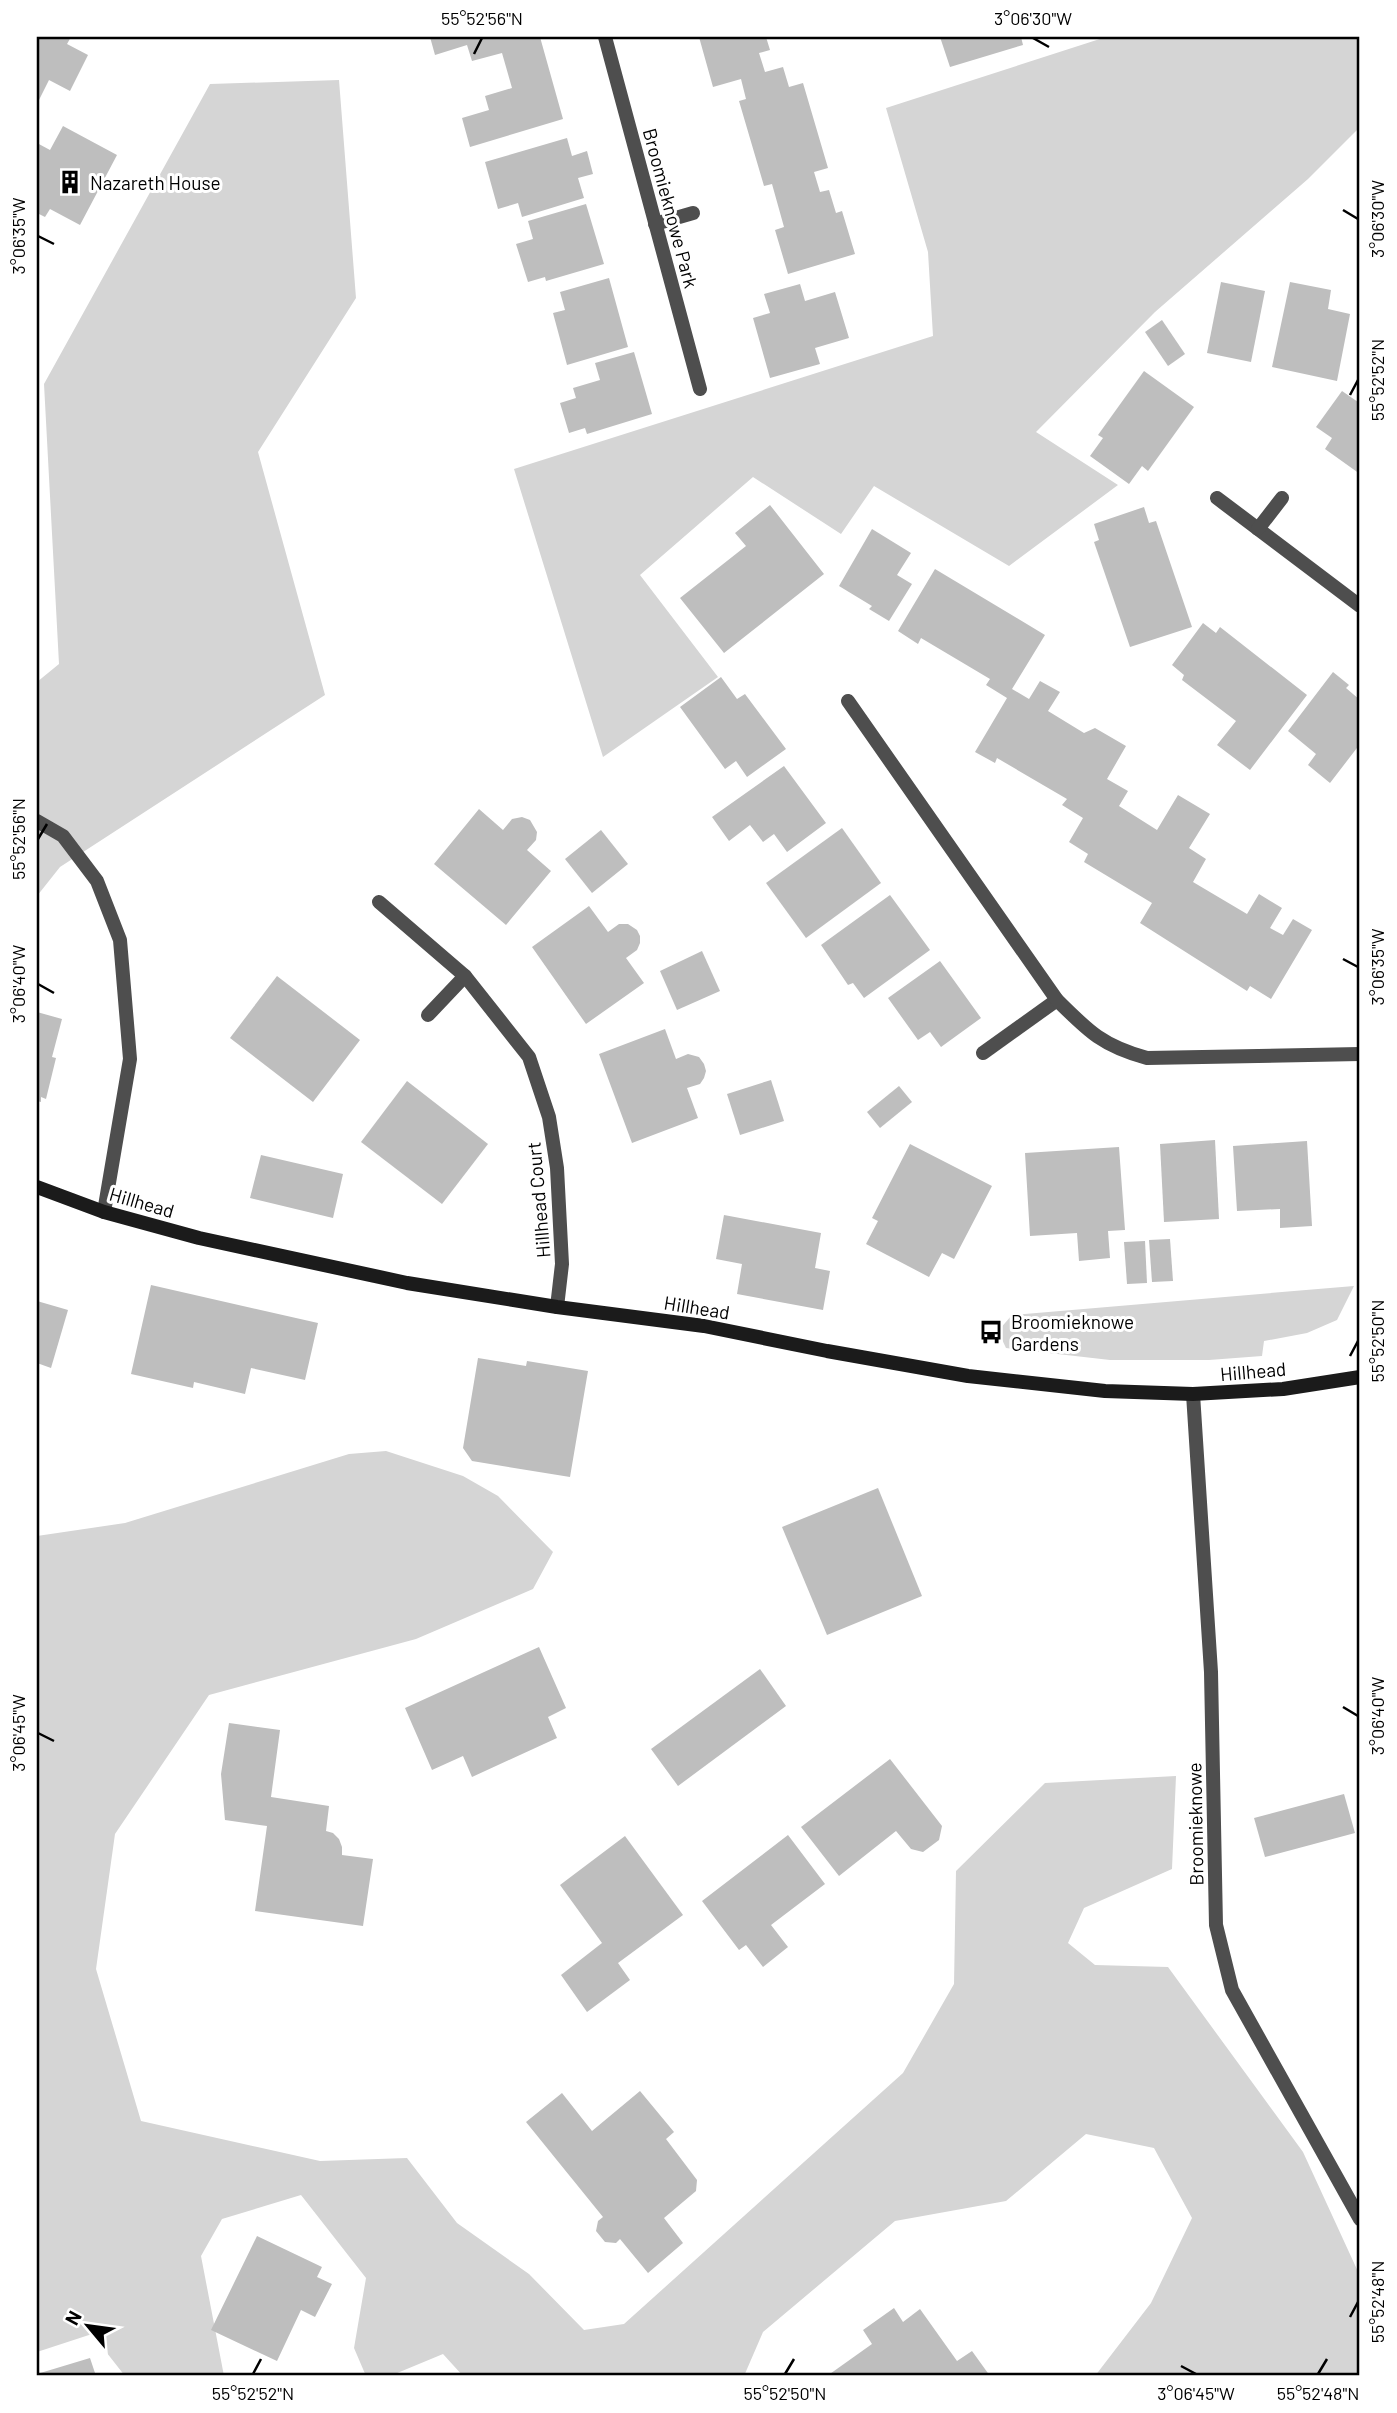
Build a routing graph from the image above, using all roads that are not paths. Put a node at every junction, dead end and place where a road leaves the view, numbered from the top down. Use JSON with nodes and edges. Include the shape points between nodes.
{"nodes":[{"id":1,"x":604,"y":37,"type":"edge"},
{"id":2,"x":694,"y":213,"type":"dead end"},
{"id":3,"x":655,"y":224,"type":"junction"},
{"id":4,"x":700,"y":389,"type":"dead end"},
{"id":5,"x":1217,"y":498,"type":"dead end"},
{"id":6,"x":1282,"y":498,"type":"dead end"},
{"id":7,"x":1258,"y":530,"type":"junction"},
{"id":8,"x":1360,"y":606,"type":"edge"},
{"id":9,"x":848,"y":701,"type":"dead end"},
{"id":10,"x":37,"y":821,"type":"edge"},
{"id":11,"x":379,"y":902,"type":"dead end"},
{"id":12,"x":465,"y":976,"type":"junction"},
{"id":13,"x":1057,"y":1000,"type":"junction"},
{"id":14,"x":428,"y":1015,"type":"dead end"},
{"id":15,"x":984,"y":1053,"type":"dead end"},
{"id":16,"x":1360,"y":1054,"type":"edge"},
{"id":17,"x":37,"y":1186,"type":"edge"},
{"id":18,"x":104,"y":1212,"type":"junction"},
{"id":19,"x":557,"y":1307,"type":"junction"},
{"id":20,"x":1360,"y":1377,"type":"edge"},
{"id":21,"x":1193,"y":1394,"type":"junction"},
{"id":22,"x":1360,"y":2219,"type":"edge"}],
"edges":[{"from":1,"to":3,"type":"street","name":"Broomieknowe Park"},
{"from":2,"to":3,"type":"street"},
{"from":3,"to":4,"type":"street","name":"Broomieknowe Park"},
{"from":5,"to":7,"type":"street"},
{"from":6,"to":7,"type":"street"},
{"from":7,"to":8,"type":"street"},
{"from":9,"to":13,"type":"street"},
{"from":10,"to":18,"type":"street","via":[[63,836],[97,881],[120,940],[130,1059]]},
{"from":11,"to":12,"type":"street","name":"Hillhead Court"},
{"from":12,"to":14,"type":"street"},
{"from":12,"to":19,"type":"street","name":"Hillhead Court","via":[[529,1057],[549,1117],[562,1264]]},
{"from":13,"to":15,"type":"street"},
{"from":13,"to":16,"type":"street","via":[[1087,1031],[1119,1050],[1147,1058]]},
{"from":17,"to":18,"type":"main road","name":"Hillhead"},
{"from":18,"to":19,"type":"main road","name":"Hillhead","via":[[199,1238],[407,1283]]},
{"from":19,"to":21,"type":"main road","name":"Hillhead","via":[[705,1326],[968,1376],[1105,1391]]},
{"from":20,"to":21,"type":"main road","name":"Hillhead","via":[[1283,1389]]},
{"from":21,"to":22,"type":"street","name":"Broomieknowe","via":[[1211,1672],[1216,1925],[1232,1990]]}]}
